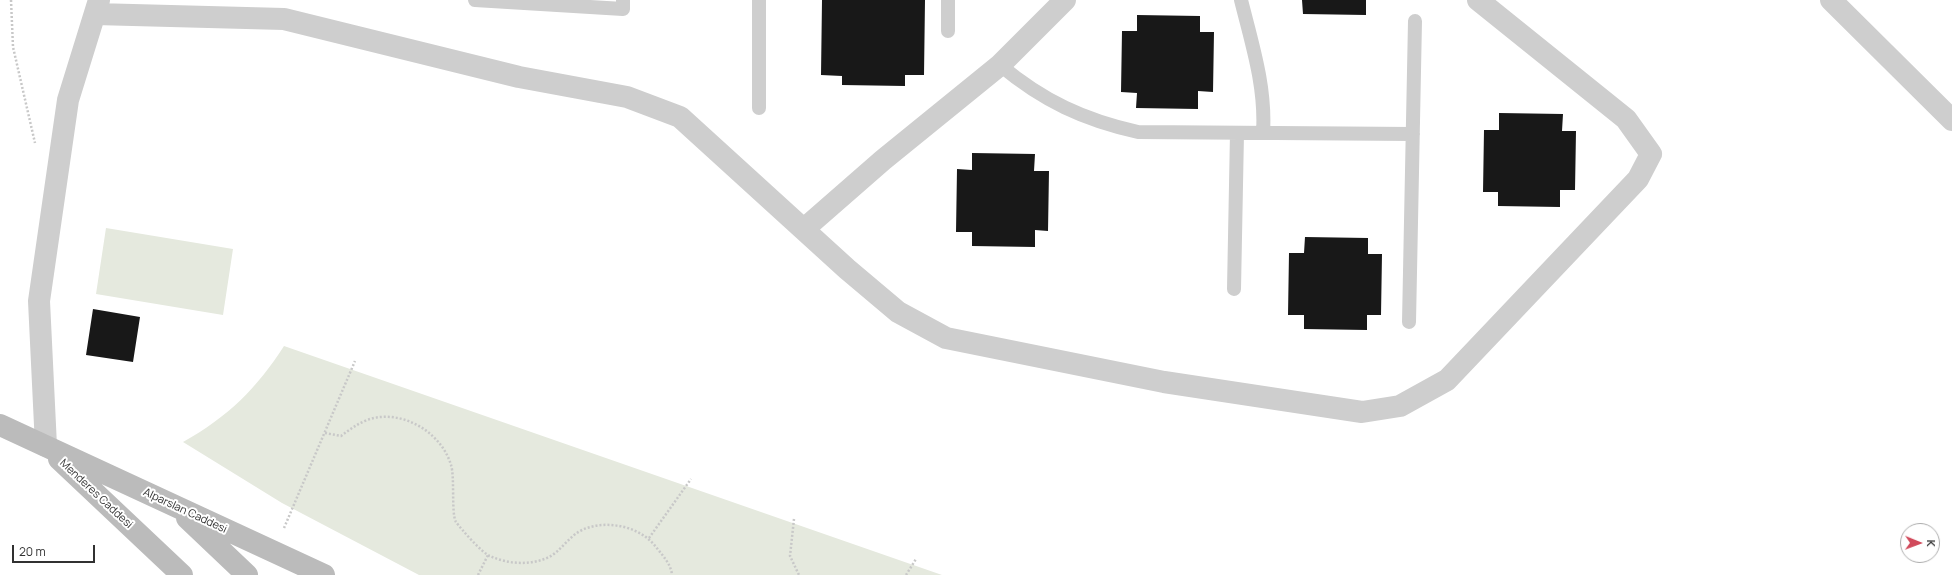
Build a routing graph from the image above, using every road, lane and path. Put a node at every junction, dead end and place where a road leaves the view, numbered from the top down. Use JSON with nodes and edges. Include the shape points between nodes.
{"nodes":[{"id":1,"x":11,"y":0,"type":"edge"},
{"id":2,"x":475,"y":0,"type":"edge"},
{"id":3,"x":623,"y":0,"type":"edge"},
{"id":4,"x":759,"y":0,"type":"edge"},
{"id":5,"x":948,"y":0,"type":"edge"},
{"id":6,"x":1065,"y":0,"type":"edge"},
{"id":7,"x":1241,"y":0,"type":"edge"},
{"id":8,"x":1478,"y":0,"type":"edge"},
{"id":9,"x":1831,"y":0,"type":"edge"},
{"id":10,"x":97,"y":7,"type":"edge"},
{"id":11,"x":1415,"y":21,"type":"dead end"},
{"id":12,"x":948,"y":31,"type":"dead end"},
{"id":13,"x":1000,"y":65,"type":"junction"},
{"id":14,"x":759,"y":108,"type":"dead end"},
{"id":15,"x":1952,"y":120,"type":"edge"},
{"id":16,"x":1237,"y":133,"type":"junction"},
{"id":17,"x":1263,"y":133,"type":"junction"},
{"id":18,"x":1413,"y":134,"type":"junction"},
{"id":19,"x":36,"y":147,"type":"dead end"},
{"id":20,"x":804,"y":229,"type":"junction"},
{"id":21,"x":1234,"y":289,"type":"dead end"},
{"id":22,"x":1409,"y":322,"type":"dead end"},
{"id":23,"x":355,"y":361,"type":"dead end"},
{"id":24,"x":0,"y":425,"type":"edge"},
{"id":25,"x":325,"y":433,"type":"junction"},
{"id":26,"x":46,"y":446,"type":"junction"},
{"id":27,"x":691,"y":479,"type":"dead end"},
{"id":28,"x":173,"y":505,"type":"junction"},
{"id":29,"x":794,"y":519,"type":"dead end"},
{"id":30,"x":649,"y":538,"type":"junction"},
{"id":31,"x":274,"y":552,"type":"junction"},
{"id":32,"x":488,"y":556,"type":"junction"},
{"id":33,"x":916,"y":559,"type":"dead end"},
{"id":34,"x":182,"y":575,"type":"edge"},
{"id":35,"x":247,"y":575,"type":"edge"},
{"id":36,"x":324,"y":575,"type":"edge"},
{"id":37,"x":478,"y":575,"type":"edge"},
{"id":38,"x":672,"y":575,"type":"edge"},
{"id":39,"x":799,"y":575,"type":"edge"},
{"id":40,"x":906,"y":575,"type":"edge"}],
"edges":[{"from":1,"to":19,"type":"path","via":[[13,47]]},
{"from":2,"to":3,"type":"lane","via":[[623,9]]},
{"from":4,"to":14,"type":"lane"},
{"from":5,"to":12,"type":"lane"},
{"from":6,"to":13,"type":"street"},
{"from":7,"to":17,"type":"lane","via":[[1261,82]]},
{"from":8,"to":20,"type":"street","via":[[1626,119],[1650,154],[1638,179],[1447,380],[1400,406],[1362,412],[1164,382],[946,338],[898,312]]},
{"from":9,"to":15,"type":"street"},
{"from":10,"to":20,"type":"street","via":[[284,19],[519,77],[627,97],[680,117]]},
{"from":10,"to":26,"type":"street","via":[[68,100],[39,301]]},
{"from":11,"to":18,"type":"lane"},
{"from":13,"to":16,"type":"lane","via":[[1058,106],[1111,126],[1138,132]]},
{"from":13,"to":20,"type":"street","via":[[883,160]]},
{"from":16,"to":17,"type":"lane"},
{"from":16,"to":21,"type":"lane"},
{"from":17,"to":18,"type":"lane"},
{"from":18,"to":22,"type":"lane"},
{"from":23,"to":25,"type":"path"},
{"from":24,"to":26,"type":"main road","name":"Alparslan Caddesi"},
{"from":25,"to":31,"type":"path"},
{"from":25,"to":32,"type":"path","via":[[341,436],[353,426],[385,417],[402,418],[423,428],[439,442],[451,465],[456,521]]},
{"from":26,"to":28,"type":"main road","name":"Alparslan Caddesi"},
{"from":26,"to":34,"type":"main road","name":"Menderes Caddesi"},
{"from":27,"to":30,"type":"path"},
{"from":28,"to":31,"type":"main road","name":"Alparslan Caddesi"},
{"from":28,"to":35,"type":"main road"},
{"from":29,"to":39,"type":"path","via":[[790,556]]},
{"from":30,"to":32,"type":"path","via":[[626,528],[603,526],[581,531],[549,557],[533,562],[516,563]]},
{"from":30,"to":38,"type":"path","via":[[671,567]]},
{"from":31,"to":36,"type":"main road","name":"Alparslan Caddesi"},
{"from":32,"to":37,"type":"path"},
{"from":33,"to":40,"type":"path"}]}
